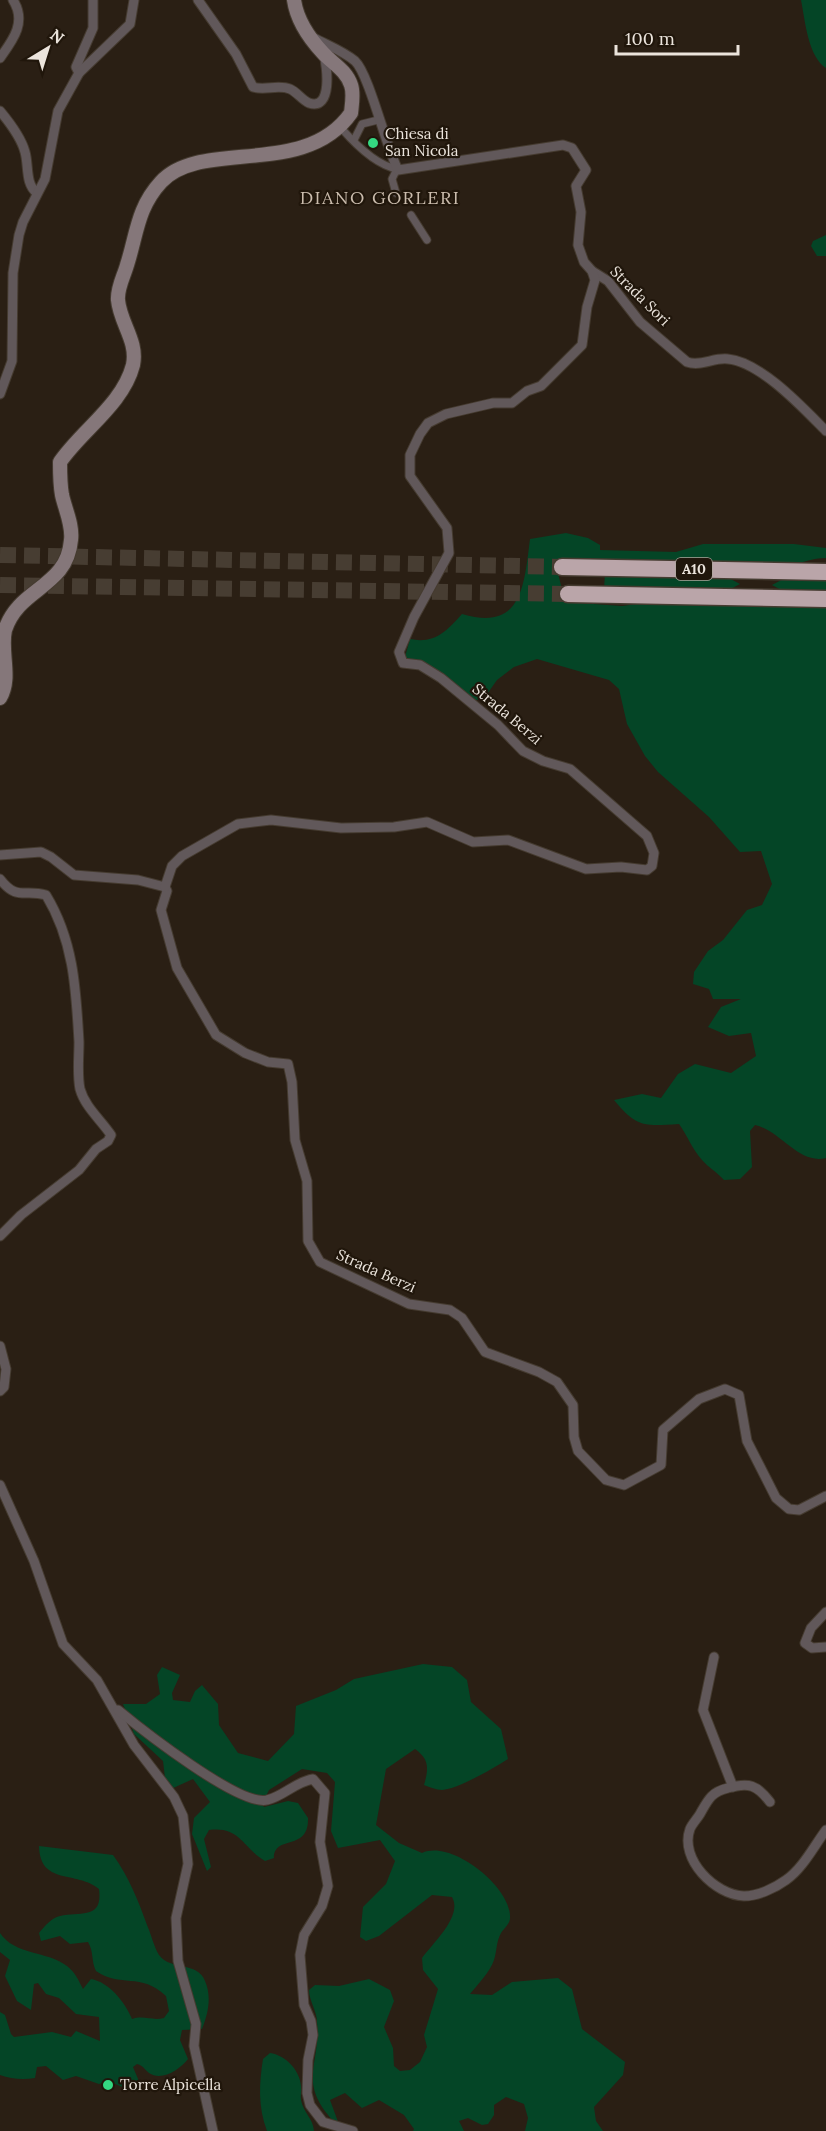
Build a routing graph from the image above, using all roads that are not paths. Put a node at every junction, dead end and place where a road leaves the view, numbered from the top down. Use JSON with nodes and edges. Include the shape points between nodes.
{"nodes":[{"id":1,"x":13,"y":0,"type":"edge"},
{"id":2,"x":93,"y":0,"type":"edge"},
{"id":3,"x":134,"y":0,"type":"edge"},
{"id":4,"x":198,"y":0,"type":"edge"},
{"id":5,"x":294,"y":0,"type":"edge"},
{"id":6,"x":309,"y":35,"type":"junction"},
{"id":7,"x":324,"y":55,"type":"junction"},
{"id":8,"x":0,"y":57,"type":"edge"},
{"id":9,"x":79,"y":73,"type":"junction"},
{"id":10,"x":0,"y":111,"type":"edge"},
{"id":11,"x":378,"y":120,"type":"junction"},
{"id":12,"x":344,"y":123,"type":"junction"},
{"id":13,"x":354,"y":140,"type":"junction"},
{"id":14,"x":397,"y":169,"type":"junction"},
{"id":15,"x":37,"y":193,"type":"junction"},
{"id":16,"x":396,"y":194,"type":"dead end"},
{"id":17,"x":411,"y":215,"type":"dead end"},
{"id":18,"x":427,"y":240,"type":"dead end"},
{"id":19,"x":592,"y":271,"type":"junction"},
{"id":20,"x":0,"y":394,"type":"edge"},
{"id":21,"x":826,"y":431,"type":"edge"},
{"id":22,"x":562,"y":567,"type":"tunnel mouth"},
{"id":23,"x":826,"y":572,"type":"edge"},
{"id":24,"x":568,"y":594,"type":"tunnel mouth"},
{"id":25,"x":826,"y":600,"type":"edge"},
{"id":26,"x":0,"y":698,"type":"edge"},
{"id":27,"x":0,"y":855,"type":"edge"},
{"id":28,"x":0,"y":879,"type":"edge"},
{"id":29,"x":165,"y":887,"type":"junction"},
{"id":30,"x":0,"y":1236,"type":"edge"},
{"id":31,"x":0,"y":1346,"type":"edge"},
{"id":32,"x":0,"y":1391,"type":"edge"},
{"id":33,"x":0,"y":1485,"type":"edge"},
{"id":34,"x":826,"y":1496,"type":"edge"},
{"id":35,"x":826,"y":1612,"type":"edge"},
{"id":36,"x":826,"y":1647,"type":"edge"},
{"id":37,"x":714,"y":1657,"type":"dead end"},
{"id":38,"x":114,"y":1708,"type":"junction"},
{"id":39,"x":733,"y":1787,"type":"junction"},
{"id":40,"x":770,"y":1802,"type":"dead end"},
{"id":41,"x":826,"y":1830,"type":"edge"},
{"id":42,"x":213,"y":2131,"type":"edge"},
{"id":43,"x":353,"y":2131,"type":"edge"}],
"edges":[{"from":1,"to":8,"type":"street","via":[[18,27]]},
{"from":2,"to":9,"type":"street","via":[[93,28],[76,67]]},
{"from":3,"to":9,"type":"street","via":[[130,24]]},
{"from":4,"to":7,"type":"street","via":[[236,54],[253,87],[289,89],[306,102],[318,103],[326,89]]},
{"from":5,"to":6,"type":"main road"},
{"from":6,"to":7,"type":"main road"},
{"from":6,"to":11,"type":"street","via":[[356,62],[363,71]]},
{"from":7,"to":12,"type":"main road","via":[[337,64],[351,84],[351,113]]},
{"from":9,"to":15,"type":"street","via":[[58,111],[48,171]]},
{"from":10,"to":15,"type":"street","via":[[26,152],[30,185]]},
{"from":11,"to":13,"type":"street","via":[[362,124]]},
{"from":11,"to":14,"type":"street"},
{"from":12,"to":13,"type":"street","via":[[342,129]]},
{"from":12,"to":26,"type":"main road","via":[[318,141],[297,149],[195,163],[163,180],[151,194],[135,229],[118,292],[134,348],[132,368],[113,401],[60,462],[72,538],[68,556],[61,572],[18,606],[5,628],[5,687]]},
{"from":13,"to":14,"type":"street","via":[[383,165]]},
{"from":14,"to":16,"type":"street","via":[[392,179]]},
{"from":14,"to":19,"type":"street","name":"Strada Sori","via":[[563,145],[572,148],[586,170],[576,186],[581,212],[578,245]]},
{"from":15,"to":20,"type":"street","via":[[21,225],[14,261],[12,361]]},
{"from":17,"to":18,"type":"street"},
{"from":19,"to":21,"type":"street","name":"Strada Sori","via":[[608,281],[640,322],[687,362],[727,358],[742,362],[783,390]]},
{"from":19,"to":29,"type":"street","name":"Strada Berzi","via":[[595,280],[582,345],[541,386],[512,403],[493,403],[446,414],[428,423],[420,434],[410,455],[410,476],[447,528],[449,553],[399,652],[403,663],[420,665],[441,678],[498,725],[523,752],[570,769],[647,836],[654,853],[652,866],[646,870],[586,869],[508,840],[473,842],[419,821],[394,827],[341,828],[271,820],[238,824],[182,856],[172,866]]},
{"from":22,"to":23,"type":"highway","number":"A10"},
{"from":24,"to":25,"type":"highway","number":"A10"},
{"from":27,"to":29,"type":"street","via":[[41,852],[74,875],[138,880]]},
{"from":28,"to":30,"type":"street","via":[[12,892],[46,895],[62,923],[72,954],[81,1090],[111,1135],[79,1170]]},
{"from":29,"to":34,"type":"street","name":"Strada Berzi","via":[[161,910],[177,968],[216,1035],[245,1053],[268,1062],[288,1064],[295,1140],[307,1181],[308,1241],[320,1262],[410,1304],[450,1310],[462,1318],[485,1352],[557,1382],[573,1405],[578,1451],[611,1483],[624,1485],[661,1465],[661,1435],[686,1408],[711,1392],[725,1389],[735,1391],[741,1399],[750,1449],[776,1498],[799,1510]]},
{"from":31,"to":32,"type":"street","via":[[6,1369]]},
{"from":33,"to":38,"type":"street","via":[[34,1562],[63,1644],[97,1680]]},
{"from":35,"to":36,"type":"street","via":[[811,1628],[805,1643],[812,1648]]},
{"from":37,"to":39,"type":"street","via":[[703,1710]]},
{"from":38,"to":42,"type":"street","via":[[134,1745],[183,1815],[188,1864],[176,1918],[178,1961],[196,2024],[194,2046]]},
{"from":38,"to":43,"type":"street","via":[[164,1746],[248,1798],[268,1800],[290,1786],[313,1779],[325,1793],[320,1842],[328,1886],[322,1906],[304,1935],[300,1955],[304,2005],[313,2036],[307,2093],[310,2105],[323,2122]]},
{"from":39,"to":40,"type":"street","via":[[753,1785]]},
{"from":39,"to":41,"type":"street","via":[[709,1797],[689,1830],[689,1849],[695,1863],[706,1878],[726,1891],[743,1896],[757,1894],[787,1879]]}]}
